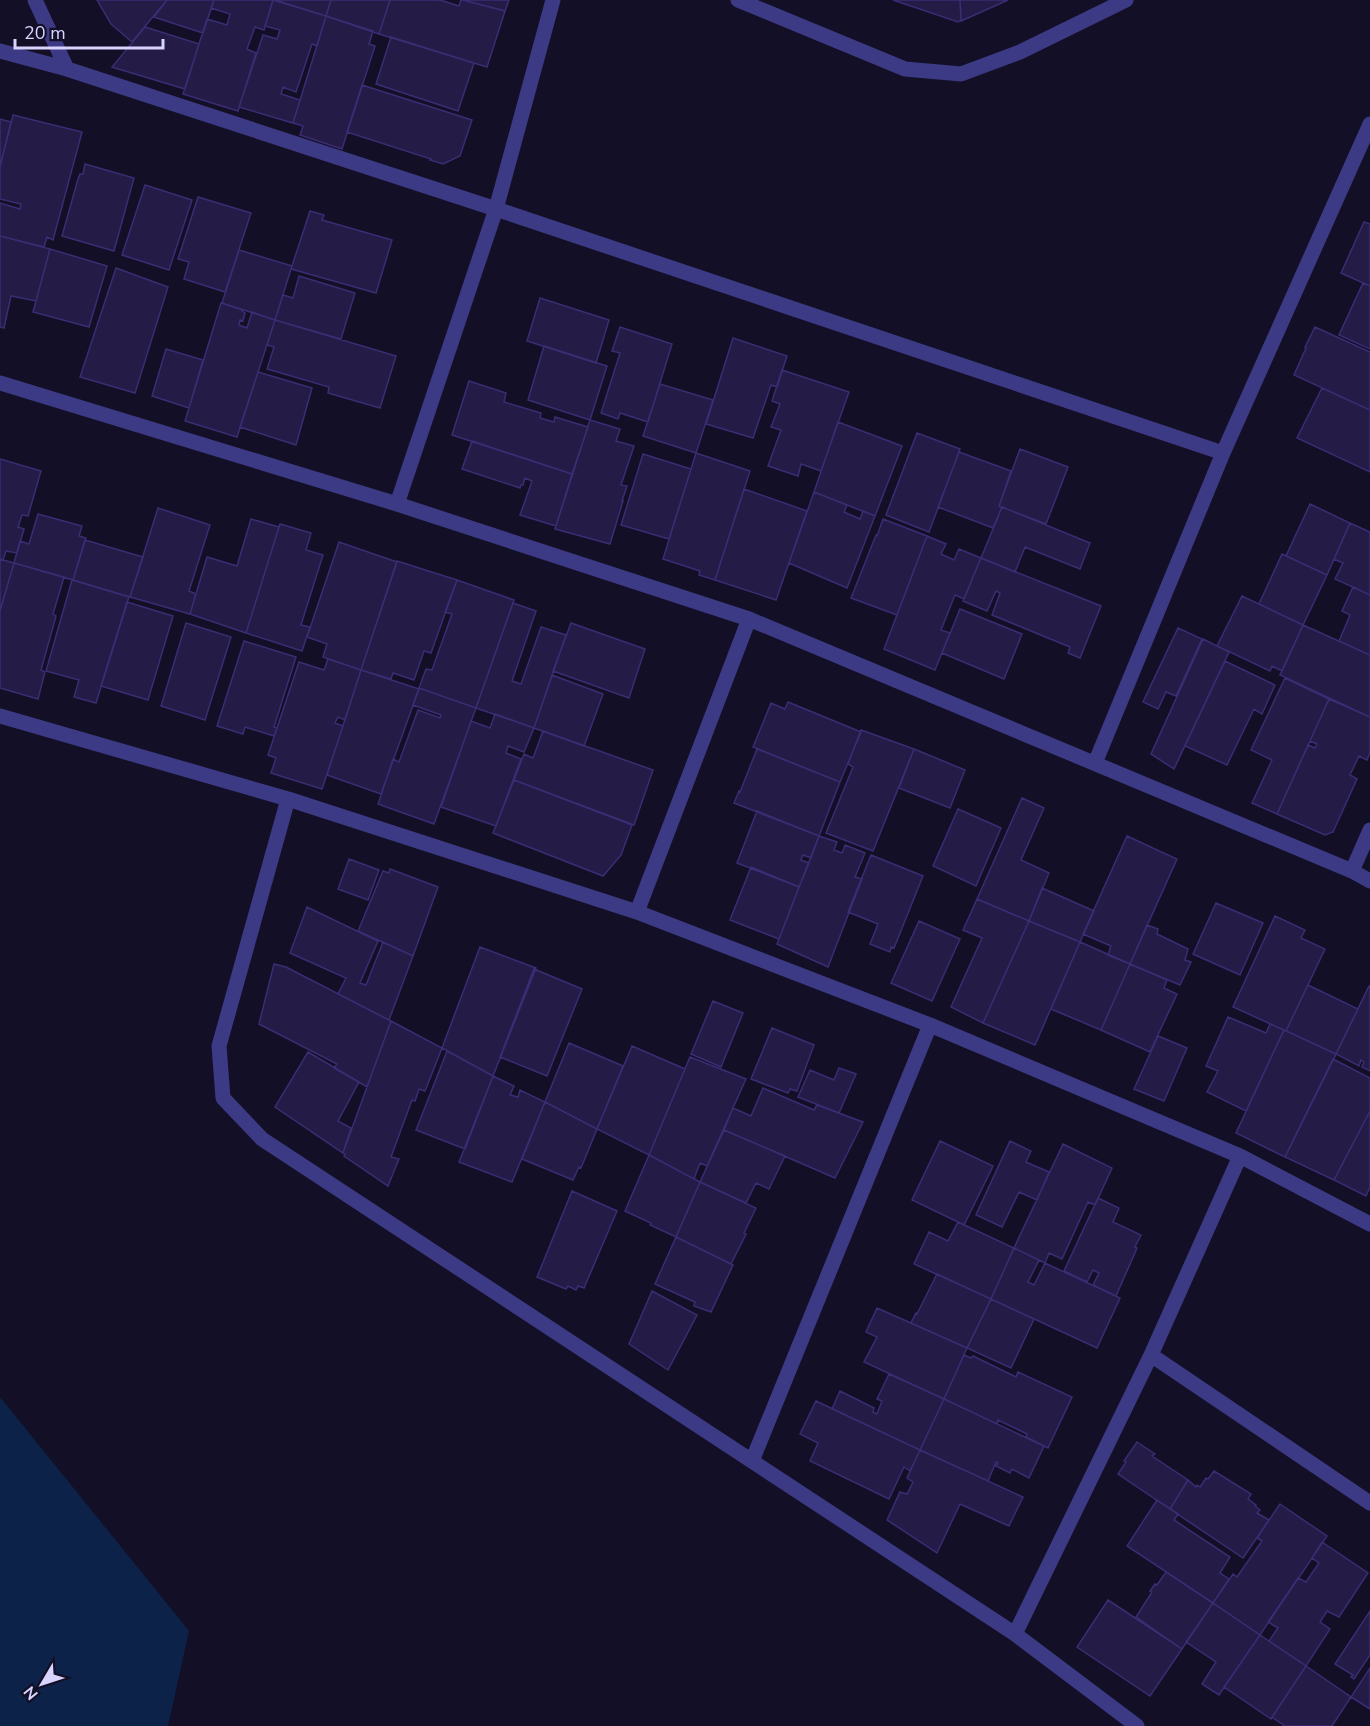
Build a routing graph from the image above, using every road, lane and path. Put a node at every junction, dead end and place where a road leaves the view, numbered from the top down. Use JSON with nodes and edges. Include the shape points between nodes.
{"nodes":[{"id":1,"x":35,"y":0,"type":"edge"},
{"id":2,"x":553,"y":0,"type":"edge"},
{"id":3,"x":738,"y":0,"type":"edge"},
{"id":4,"x":1126,"y":0,"type":"edge"},
{"id":5,"x":0,"y":51,"type":"edge"},
{"id":6,"x":67,"y":69,"type":"junction"},
{"id":7,"x":1370,"y":124,"type":"edge"},
{"id":8,"x":496,"y":209,"type":"junction"},
{"id":9,"x":0,"y":382,"type":"edge"},
{"id":10,"x":1223,"y":453,"type":"junction"},
{"id":11,"x":397,"y":504,"type":"junction"},
{"id":12,"x":748,"y":619,"type":"junction"},
{"id":13,"x":0,"y":716,"type":"edge"},
{"id":14,"x":1095,"y":763,"type":"junction"},
{"id":15,"x":288,"y":799,"type":"junction"},
{"id":16,"x":1370,"y":830,"type":"edge"},
{"id":17,"x":1352,"y":871,"type":"junction"},
{"id":18,"x":1370,"y":881,"type":"edge"},
{"id":19,"x":638,"y":912,"type":"junction"},
{"id":20,"x":930,"y":1025,"type":"junction"},
{"id":21,"x":1240,"y":1156,"type":"junction"},
{"id":22,"x":1370,"y":1224,"type":"edge"},
{"id":23,"x":1151,"y":1355,"type":"junction"},
{"id":24,"x":752,"y":1461,"type":"junction"},
{"id":25,"x":1370,"y":1503,"type":"edge"},
{"id":26,"x":1015,"y":1634,"type":"junction"},
{"id":27,"x":1137,"y":1726,"type":"edge"}],
"edges":[{"from":1,"to":6,"type":"street"},
{"from":2,"to":8,"type":"street"},
{"from":3,"to":4,"type":"street","via":[[905,69],[961,74],[1020,52]]},
{"from":5,"to":6,"type":"street"},
{"from":6,"to":8,"type":"street"},
{"from":7,"to":10,"type":"street"},
{"from":8,"to":10,"type":"street"},
{"from":8,"to":11,"type":"street"},
{"from":9,"to":11,"type":"street"},
{"from":10,"to":14,"type":"street"},
{"from":11,"to":12,"type":"street"},
{"from":12,"to":14,"type":"street"},
{"from":12,"to":19,"type":"street"},
{"from":13,"to":15,"type":"street"},
{"from":14,"to":17,"type":"street"},
{"from":15,"to":19,"type":"street"},
{"from":15,"to":24,"type":"street","via":[[219,1046],[223,1098],[262,1139]]},
{"from":16,"to":17,"type":"street"},
{"from":17,"to":18,"type":"street"},
{"from":19,"to":20,"type":"street"},
{"from":20,"to":21,"type":"street"},
{"from":20,"to":24,"type":"street"},
{"from":21,"to":22,"type":"street"},
{"from":21,"to":23,"type":"street"},
{"from":23,"to":25,"type":"street"},
{"from":23,"to":26,"type":"street"},
{"from":24,"to":26,"type":"street"},
{"from":26,"to":27,"type":"street"}]}
